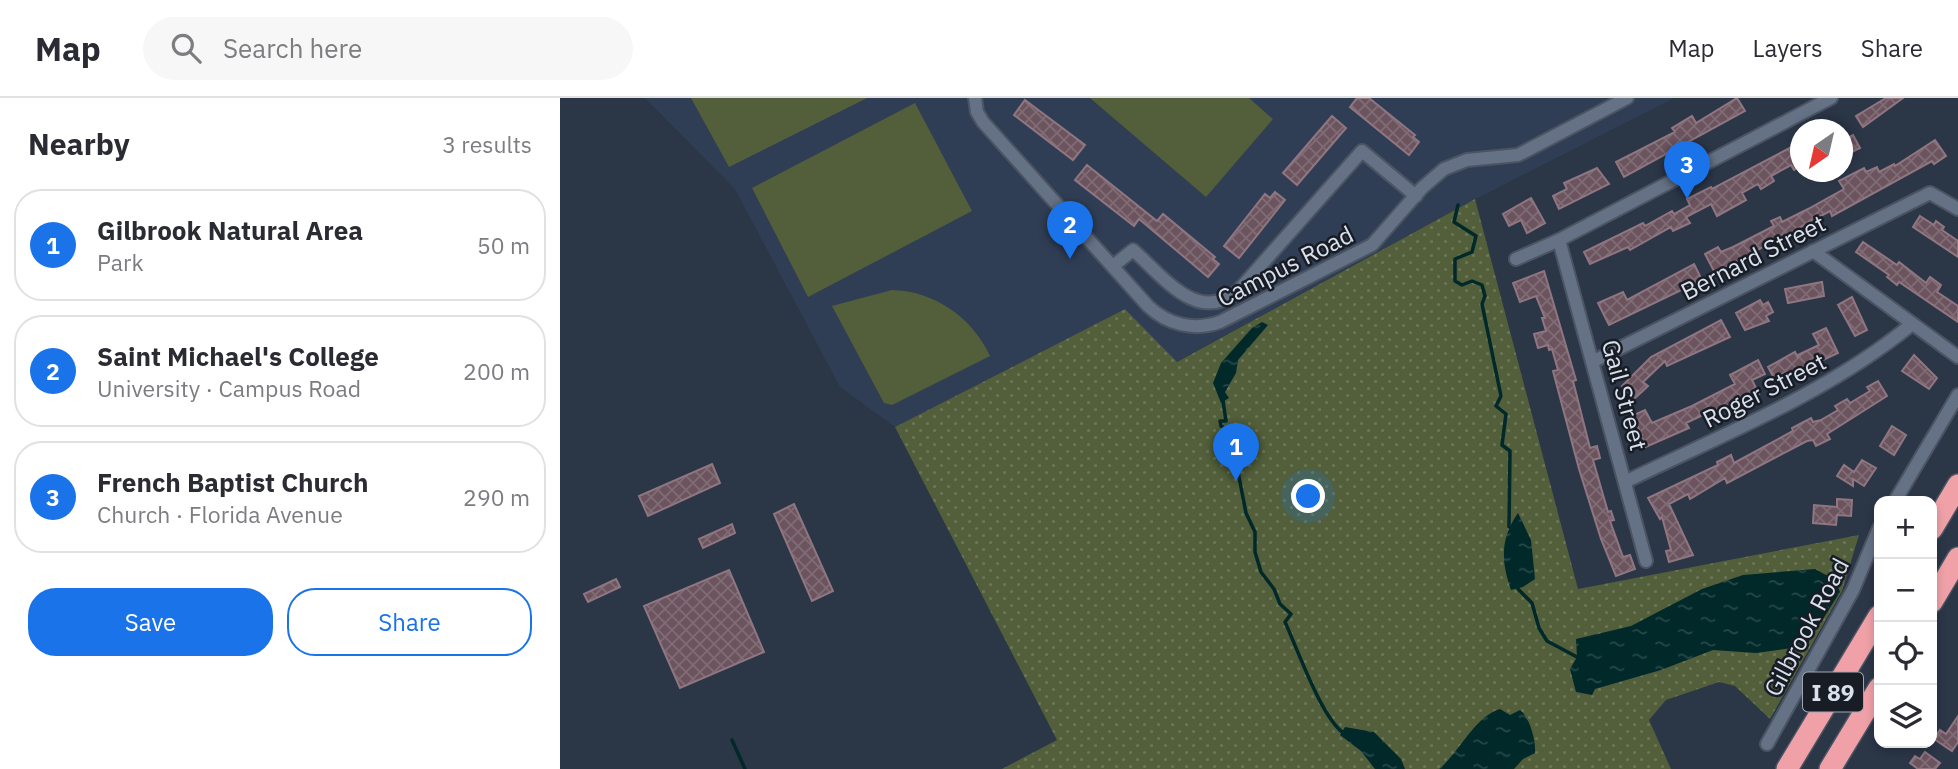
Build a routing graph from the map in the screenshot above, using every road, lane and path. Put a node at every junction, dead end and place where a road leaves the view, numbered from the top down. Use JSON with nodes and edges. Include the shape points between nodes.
{"nodes":[{"id":1,"x":975,"y":98,"type":"edge"},
{"id":2,"x":1628,"y":98,"type":"edge"},
{"id":3,"x":1831,"y":98,"type":"edge"},
{"id":4,"x":1416,"y":196,"type":"junction"},
{"id":5,"x":1958,"y":209,"type":"edge"},
{"id":6,"x":1559,"y":240,"type":"junction"},
{"id":7,"x":1813,"y":251,"type":"junction"},
{"id":8,"x":1516,"y":259,"type":"dead end"},
{"id":9,"x":1113,"y":266,"type":"junction"},
{"id":10,"x":1912,"y":324,"type":"junction"},
{"id":11,"x":1958,"y":357,"type":"edge"},
{"id":12,"x":1594,"y":361,"type":"junction"},
{"id":13,"x":1958,"y":395,"type":"edge"},
{"id":14,"x":1627,"y":481,"type":"junction"},
{"id":15,"x":1958,"y":485,"type":"edge"},
{"id":16,"x":1898,"y":496,"type":"edge"},
{"id":17,"x":1937,"y":521,"type":"edge"},
{"id":18,"x":1874,"y":540,"type":"edge"},
{"id":19,"x":1958,"y":558,"type":"edge"},
{"id":20,"x":1646,"y":561,"type":"dead end"},
{"id":21,"x":1937,"y":594,"type":"edge"},
{"id":22,"x":1875,"y":622,"type":"edge"},
{"id":23,"x":1874,"y":696,"type":"edge"},
{"id":24,"x":1767,"y":744,"type":"dead end"},
{"id":25,"x":1787,"y":769,"type":"edge"},
{"id":26,"x":1830,"y":769,"type":"edge"}],
"edges":[{"from":1,"to":9,"type":"street","name":"Campus Road","via":[[983,122]]},
{"from":2,"to":4,"type":"street","name":"Campus Road","via":[[1518,155],[1451,165]]},
{"from":3,"to":6,"type":"street"},
{"from":4,"to":9,"type":"street","name":"Campus Road","via":[[1372,245],[1215,324],[1188,326],[1162,316]]},
{"from":4,"to":9,"type":"street","via":[[1362,151],[1238,291],[1216,304],[1186,296],[1133,250]]},
{"from":5,"to":7,"type":"street","name":"Bernard Street","via":[[1930,193]]},
{"from":6,"to":8,"type":"street"},
{"from":6,"to":12,"type":"street","name":"Gail Street"},
{"from":7,"to":10,"type":"street"},
{"from":7,"to":12,"type":"street","name":"Bernard Street"},
{"from":10,"to":11,"type":"street"},
{"from":10,"to":14,"type":"street","name":"Roger Street","via":[[1831,382]]},
{"from":12,"to":14,"type":"street","name":"Gail Street"},
{"from":13,"to":16,"type":"street"},
{"from":14,"to":20,"type":"street","name":"Gail Street"},
{"from":15,"to":17,"type":"highway"},
{"from":18,"to":24,"type":"street","name":"Gilbrook Road","via":[[1853,590]]},
{"from":19,"to":21,"type":"highway"},
{"from":22,"to":25,"type":"highway","number":"I 89"},
{"from":23,"to":26,"type":"highway","number":"I 89"}]}
